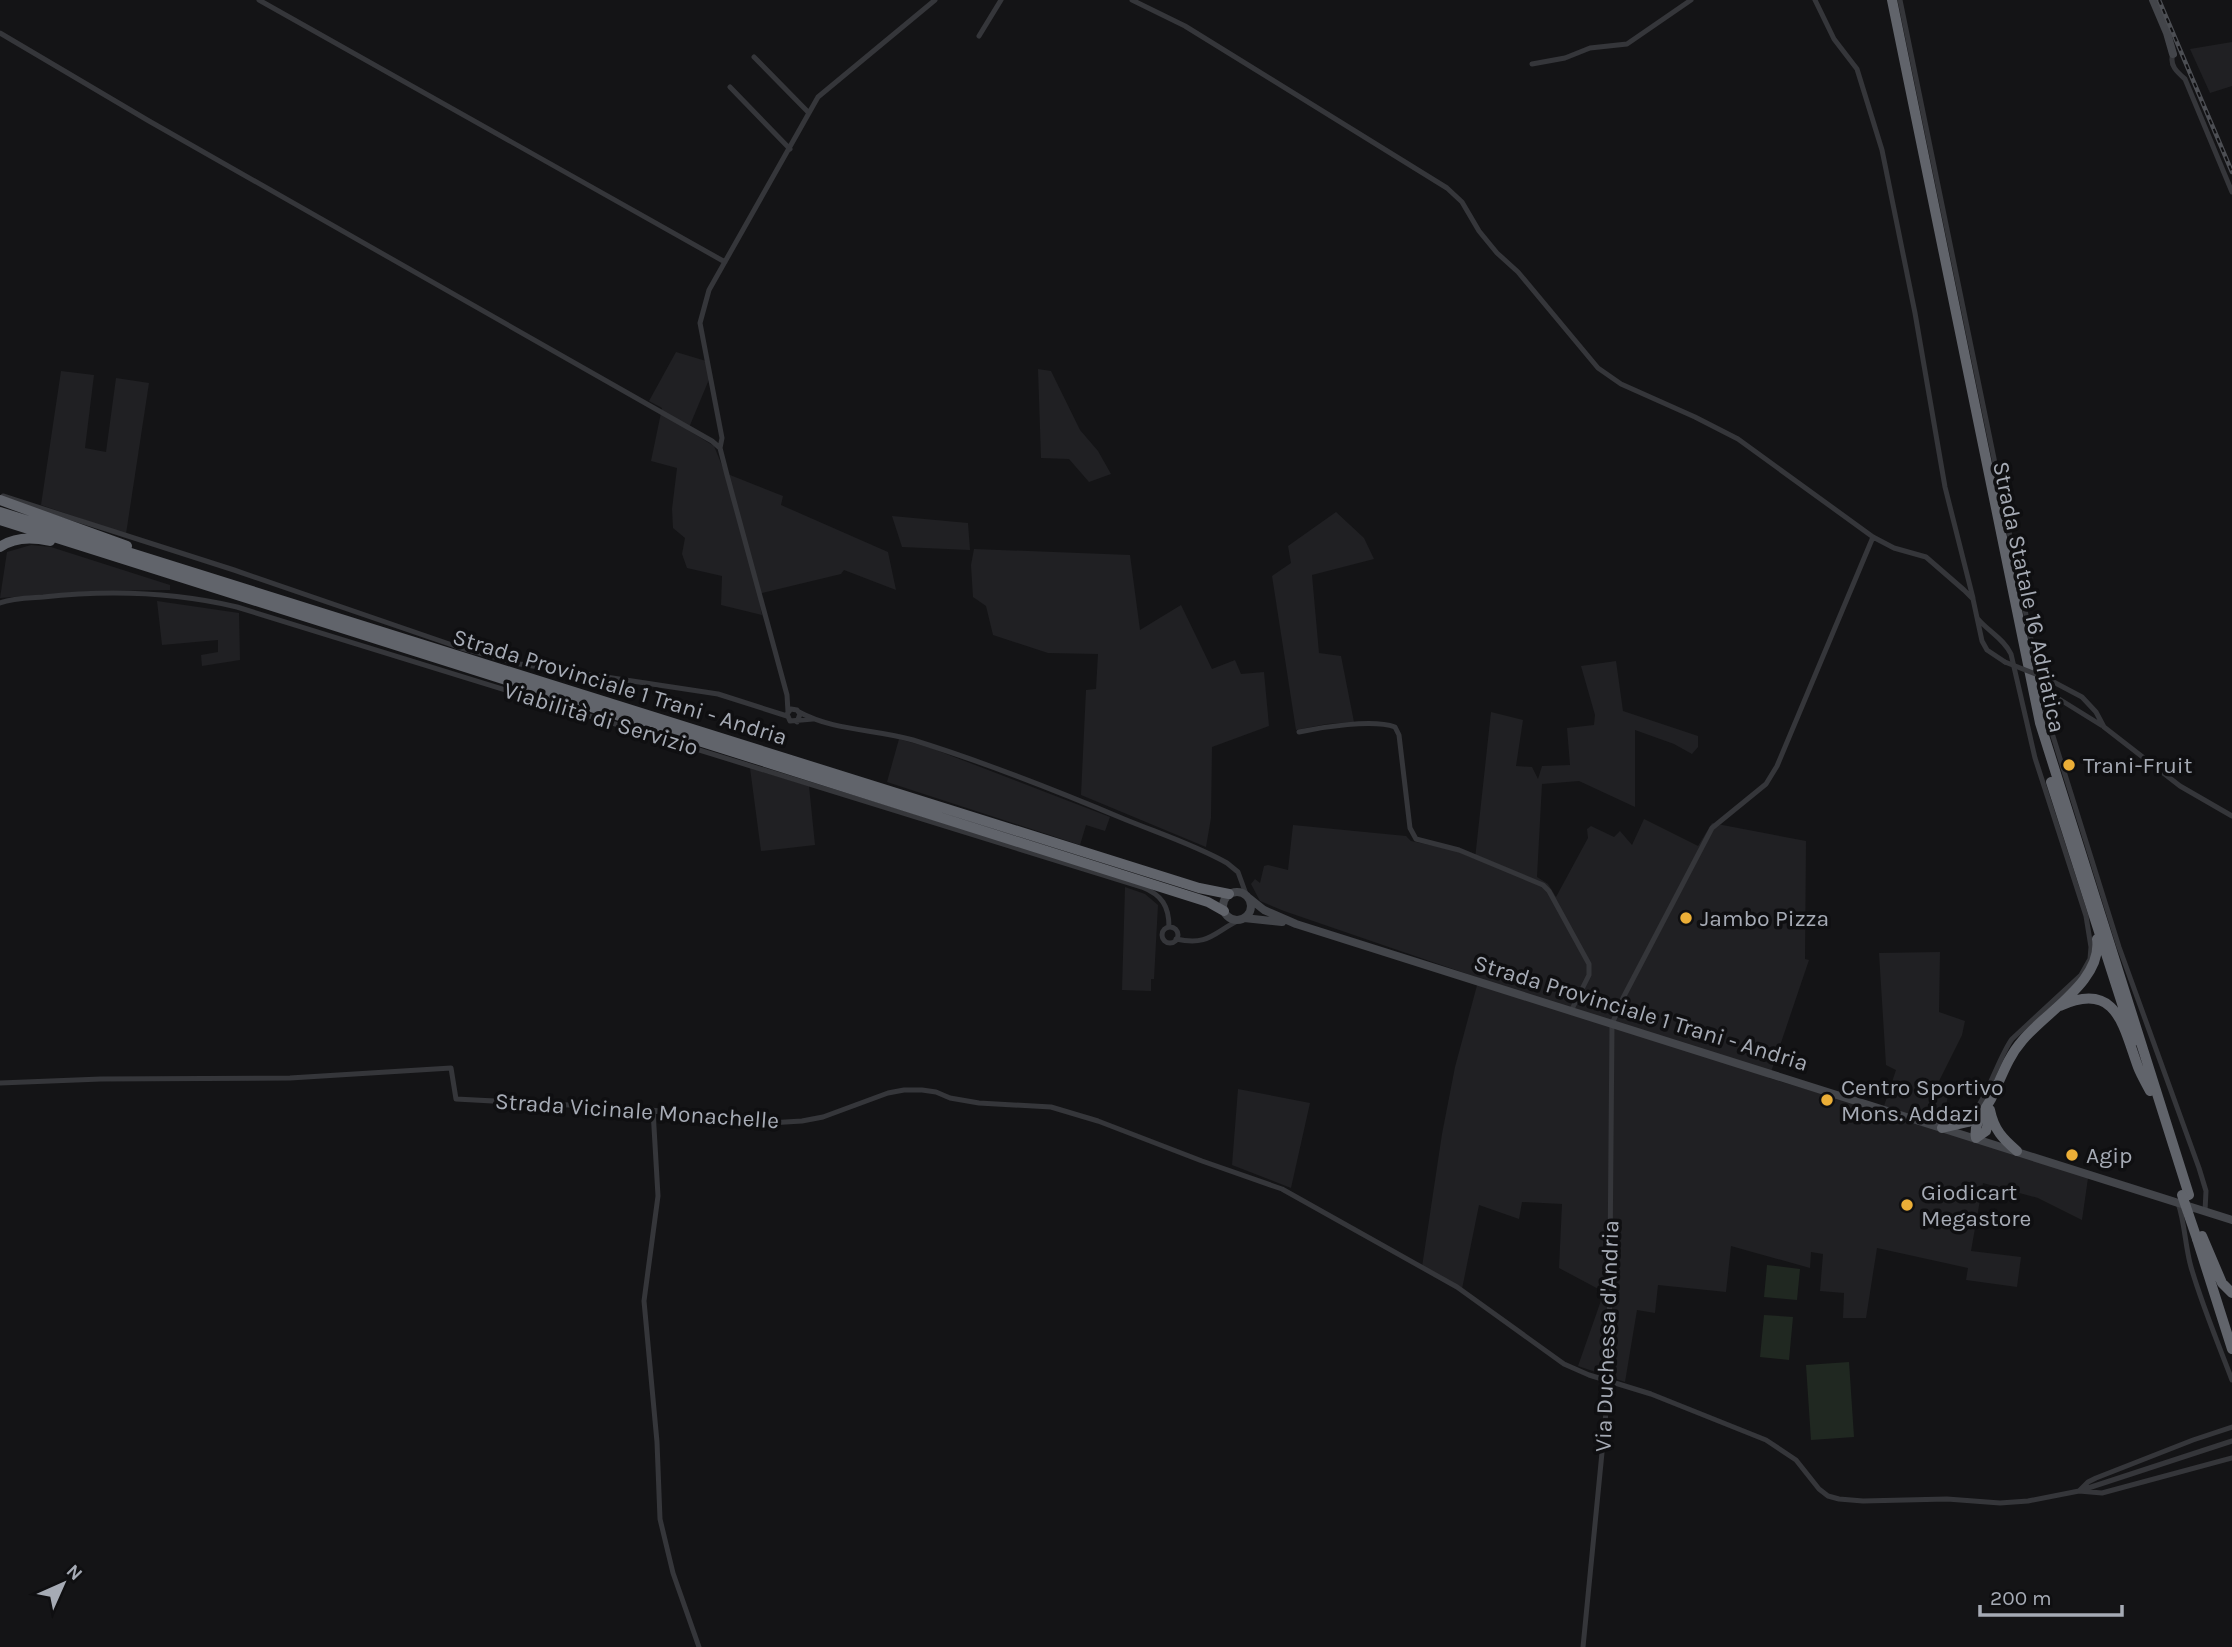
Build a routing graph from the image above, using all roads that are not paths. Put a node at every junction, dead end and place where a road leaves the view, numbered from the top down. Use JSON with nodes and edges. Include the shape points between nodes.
{"nodes":[{"id":1,"x":259,"y":0,"type":"edge"},
{"id":2,"x":935,"y":0,"type":"edge"},
{"id":3,"x":1001,"y":0,"type":"edge"},
{"id":4,"x":1132,"y":0,"type":"edge"},
{"id":5,"x":1691,"y":0,"type":"edge"},
{"id":6,"x":1815,"y":0,"type":"edge"},
{"id":7,"x":1886,"y":0,"type":"edge"},
{"id":8,"x":1892,"y":0,"type":"edge"},
{"id":9,"x":1900,"y":0,"type":"edge"},
{"id":10,"x":2153,"y":0,"type":"edge"},
{"id":11,"x":0,"y":33,"type":"edge"},
{"id":12,"x":979,"y":36,"type":"dead end"},
{"id":13,"x":2172,"y":54,"type":"joint"},
{"id":14,"x":754,"y":57,"type":"dead end"},
{"id":15,"x":1532,"y":64,"type":"dead end"},
{"id":16,"x":730,"y":87,"type":"dead end"},
{"id":17,"x":809,"y":113,"type":"junction"},
{"id":18,"x":790,"y":149,"type":"junction"},
{"id":19,"x":2232,"y":192,"type":"edge"},
{"id":20,"x":725,"y":262,"type":"junction"},
{"id":21,"x":720,"y":448,"type":"junction"},
{"id":22,"x":0,"y":498,"type":"edge"},
{"id":23,"x":0,"y":512,"type":"edge"},
{"id":24,"x":0,"y":520,"type":"edge"},
{"id":25,"x":1873,"y":537,"type":"junction"},
{"id":26,"x":0,"y":547,"type":"edge"},
{"id":27,"x":100,"y":552,"type":"junction"},
{"id":28,"x":192,"y":573,"type":"junction"},
{"id":29,"x":1973,"y":599,"type":"junction"},
{"id":30,"x":0,"y":603,"type":"edge"},
{"id":31,"x":1976,"y":616,"type":"junction"},
{"id":32,"x":2042,"y":692,"type":"junction"},
{"id":33,"x":787,"y":695,"type":"junction"},
{"id":34,"x":797,"y":710,"type":"junction"},
{"id":35,"x":787,"y":714,"type":"junction"},
{"id":36,"x":813,"y":719,"type":"junction"},
{"id":37,"x":797,"y":722,"type":"junction"},
{"id":38,"x":2104,"y":727,"type":"junction"},
{"id":39,"x":1299,"y":732,"type":"dead end"},
{"id":40,"x":2232,"y":816,"type":"edge"},
{"id":41,"x":1242,"y":881,"type":"junction"},
{"id":42,"x":1231,"y":893,"type":"junction"},
{"id":43,"x":1247,"y":896,"type":"junction"},
{"id":44,"x":2090,"y":905,"type":"junction"},
{"id":45,"x":1224,"y":911,"type":"junction"},
{"id":46,"x":1242,"y":919,"type":"junction"},
{"id":47,"x":1296,"y":924,"type":"junction"},
{"id":48,"x":1169,"y":928,"type":"junction"},
{"id":49,"x":1176,"y":939,"type":"junction"},
{"id":50,"x":2053,"y":1009,"type":"junction"},
{"id":51,"x":1571,"y":1011,"type":"junction"},
{"id":52,"x":1612,"y":1024,"type":"junction"},
{"id":53,"x":0,"y":1083,"type":"edge"},
{"id":54,"x":2150,"y":1091,"type":"junction"},
{"id":55,"x":653,"y":1110,"type":"junction"},
{"id":56,"x":1987,"y":1111,"type":"junction"},
{"id":57,"x":1938,"y":1127,"type":"junction"},
{"id":58,"x":1976,"y":1138,"type":"junction"},
{"id":59,"x":2017,"y":1152,"type":"junction"},
{"id":60,"x":2183,"y":1197,"type":"junction"},
{"id":61,"x":2205,"y":1211,"type":"junction"},
{"id":62,"x":2232,"y":1220,"type":"edge"},
{"id":63,"x":2200,"y":1238,"type":"junction"},
{"id":64,"x":2232,"y":1293,"type":"edge"},
{"id":65,"x":2232,"y":1329,"type":"edge"},
{"id":66,"x":2232,"y":1349,"type":"edge"},
{"id":67,"x":2232,"y":1380,"type":"edge"},
{"id":68,"x":1609,"y":1381,"type":"junction"},
{"id":69,"x":2232,"y":1427,"type":"edge"},
{"id":70,"x":2232,"y":1441,"type":"edge"},
{"id":71,"x":2232,"y":1458,"type":"edge"},
{"id":72,"x":2079,"y":1491,"type":"junction"},
{"id":73,"x":699,"y":1647,"type":"edge"},
{"id":74,"x":1583,"y":1647,"type":"edge"}],
"edges":[{"from":1,"to":20,"type":"street"},
{"from":2,"to":17,"type":"street","via":[[818,97]]},
{"from":3,"to":12,"type":"street"},
{"from":4,"to":25,"type":"street","via":[[1185,26],[1447,188],[1497,253],[1611,379],[1738,439]]},
{"from":5,"to":15,"type":"street","via":[[1627,44],[1590,48]]},
{"from":6,"to":29,"type":"street","via":[[1834,39],[1857,69],[1882,149],[1945,488]]},
{"from":7,"to":44,"type":"highway","name":"Strada Statale 16 Adriatica","via":[[2035,728]]},
{"from":8,"to":60,"type":"highway","name":"Strada Statale 16 Adriatica","via":[[2040,723]]},
{"from":9,"to":32,"type":"street"},
{"from":10,"to":13,"type":"main road"},
{"from":11,"to":21,"type":"street"},
{"from":13,"to":19,"type":"street","via":[[2175,70],[2185,79]]},
{"from":14,"to":17,"type":"street"},
{"from":16,"to":18,"type":"street"},
{"from":17,"to":18,"type":"street"},
{"from":18,"to":20,"type":"street"},
{"from":20,"to":21,"type":"street","via":[[709,290],[700,323]]},
{"from":21,"to":33,"type":"street"},
{"from":22,"to":28,"type":"highway"},
{"from":22,"to":35,"type":"street","via":[[234,570],[461,648],[520,664],[718,694]]},
{"from":23,"to":28,"type":"highway","name":"Strada Provinciale 1 Trani - Andria"},
{"from":24,"to":27,"type":"highway","name":"Strada Provinciale 1 Trani - Andria"},
{"from":25,"to":29,"type":"street","via":[[1926,557]]},
{"from":25,"to":52,"type":"street","via":[[1777,766],[1766,784],[1712,828]]},
{"from":26,"to":27,"type":"highway","via":[[28,538]]},
{"from":27,"to":45,"type":"highway","name":"Strada Provinciale 1 Trani - Andria","via":[[1209,902]]},
{"from":28,"to":42,"type":"highway","name":"Strada Provinciale 1 Trani - Andria","via":[[1199,888]]},
{"from":29,"to":31,"type":"street"},
{"from":30,"to":48,"type":"street","name":"Viabilità di Servizio","via":[[65,594],[124,593],[237,607],[1142,887],[1160,896],[1169,913]]},
{"from":31,"to":38,"type":"street","bridge":true,"via":[[1987,650],[2082,697]]},
{"from":31,"to":57,"type":"street","via":[[2011,654],[2035,758],[2087,916],[2091,947],[2081,975],[2012,1039],[1979,1106]]},
{"from":32,"to":38,"type":"street"},
{"from":32,"to":61,"type":"street","via":[[2058,760],[2119,947],[2199,1168],[2206,1191]]},
{"from":33,"to":34,"type":"street"},
{"from":33,"to":35,"type":"street"},
{"from":34,"to":35,"type":"street"},
{"from":34,"to":36,"type":"street"},
{"from":34,"to":37,"type":"street"},
{"from":35,"to":37,"type":"street","via":[[790,722]]},
{"from":36,"to":37,"type":"street"},
{"from":36,"to":41,"type":"street","via":[[957,754],[1216,857],[1233,867]]},
{"from":38,"to":40,"type":"street","via":[[2180,786]]},
{"from":39,"to":51,"type":"street","via":[[1325,726],[1395,727],[1410,828],[1416,839],[1459,850],[1535,880],[1549,891],[1589,964],[1589,975]]},
{"from":41,"to":42,"type":"street"},
{"from":41,"to":43,"type":"street"},
{"from":42,"to":43,"type":"main road","name":"Strada Provinciale 1 Trani - Andria"},
{"from":42,"to":45,"type":"main road","via":[[1223,901]]},
{"from":43,"to":46,"type":"main road","via":[[1250,911]]},
{"from":43,"to":47,"type":"main road","name":"Strada Provinciale 1 Trani - Andria","via":[[1264,910]]},
{"from":44,"to":50,"type":"highway","via":[[2097,957],[2088,975]]},
{"from":44,"to":54,"type":"highway","name":"Strada Statale 16 Adriatica"},
{"from":45,"to":46,"type":"main road","name":"Strada Provinciale 1 Trani - Andria","via":[[1230,918]]},
{"from":46,"to":47,"type":"main road","name":"Strada Provinciale 1 Trani - Andria"},
{"from":46,"to":49,"type":"street","via":[[1204,941]]},
{"from":47,"to":51,"type":"main road","name":"Strada Provinciale 1 Trani - Andria"},
{"from":48,"to":49,"type":"street","via":[[1176,930]]},
{"from":48,"to":49,"type":"street","via":[[1163,939],[1170,943]]},
{"from":50,"to":54,"type":"highway","via":[[2084,999],[2114,1010]]},
{"from":50,"to":56,"type":"highway","via":[[2010,1057]]},
{"from":51,"to":52,"type":"main road","name":"Strada Provinciale 1 Trani - Andria"},
{"from":52,"to":57,"type":"main road","name":"Strada Provinciale 1 Trani - Andria"},
{"from":52,"to":68,"type":"street","name":"Via Duchessa d'Andria"},
{"from":53,"to":55,"type":"street","name":"Strada Vicinale Monachelle","via":[[290,1078],[451,1068],[456,1099]]},
{"from":54,"to":60,"type":"highway","name":"Strada Statale 16 Adriatica"},
{"from":55,"to":68,"type":"street","name":"Strada Vicinale Monachelle","via":[[736,1121],[802,1121],[888,1093],[913,1090],[970,1102],[1051,1107],[1282,1189],[1457,1287],[1563,1364]]},
{"from":55,"to":73,"type":"street","via":[[658,1196],[645,1301],[660,1520]]},
{"from":56,"to":57,"type":"highway","via":[[1968,1122]]},
{"from":56,"to":58,"type":"highway","via":[[1986,1131]]},
{"from":56,"to":59,"type":"highway","via":[[2002,1139]]},
{"from":57,"to":58,"type":"main road","name":"Strada Provinciale 1 Trani - Andria"},
{"from":58,"to":59,"type":"main road","name":"Strada Provinciale 1 Trani - Andria"},
{"from":59,"to":60,"type":"main road","name":"Strada Provinciale 1 Trani - Andria"},
{"from":60,"to":61,"type":"main road","name":"Strada Provinciale 1 Trani - Andria"},
{"from":60,"to":63,"type":"highway","name":"Strada Statale 16 Adriatica"},
{"from":60,"to":67,"type":"street","via":[[2192,1271]]},
{"from":61,"to":62,"type":"main road","name":"Strada Provinciale 1 Trani - Andria"},
{"from":63,"to":64,"type":"highway","via":[[2222,1283]]},
{"from":63,"to":65,"type":"highway","name":"Strada Statale 16 Adriatica"},
{"from":63,"to":66,"type":"highway","name":"Strada Statale 16 Adriatica"},
{"from":68,"to":72,"type":"street","name":"Strada Vicinale Monachelle","via":[[1766,1440],[1796,1460],[1819,1489],[1839,1499],[2000,1503]]},
{"from":68,"to":74,"type":"street","name":"Via Duchessa d'Andria"},
{"from":69,"to":72,"type":"street","via":[[2096,1478]]},
{"from":70,"to":72,"type":"street","name":"Strada Vicinale Monachelle"},
{"from":71,"to":72,"type":"street","via":[[2102,1493]]}]}
